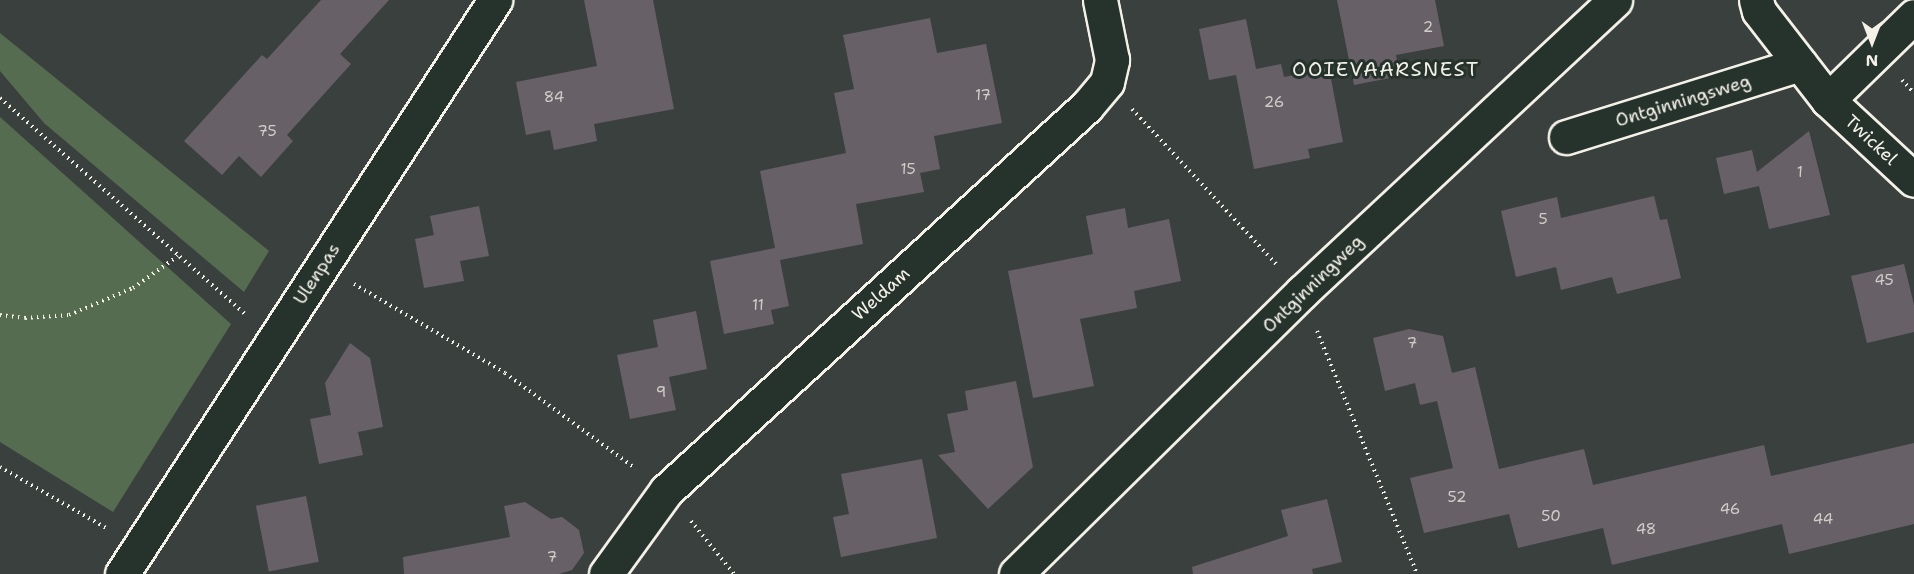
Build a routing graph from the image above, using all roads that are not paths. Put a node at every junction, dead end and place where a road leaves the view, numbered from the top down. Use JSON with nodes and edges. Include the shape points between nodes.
{"nodes":[{"id":1,"x":495,"y":0,"type":"edge"},
{"id":2,"x":1100,"y":0,"type":"edge"},
{"id":3,"x":1615,"y":0,"type":"edge"},
{"id":4,"x":1762,"y":4,"type":"edge"},
{"id":5,"x":1914,"y":16,"type":"edge"},
{"id":6,"x":1800,"y":64,"type":"junction"},
{"id":7,"x":1828,"y":100,"type":"junction"},
{"id":8,"x":1566,"y":137,"type":"dead end"},
{"id":9,"x":1914,"y":180,"type":"edge"},
{"id":10,"x":131,"y":561,"type":"edge"},
{"id":11,"x":606,"y":574,"type":"edge"},
{"id":12,"x":1016,"y":574,"type":"edge"}],
"edges":[{"from":1,"to":10,"type":"street","name":"Ulenpas"},
{"from":2,"to":11,"type":"street","name":"Weldam","via":[[1112,60],[1107,82],[1087,106],[666,491]]},
{"from":3,"to":12,"type":"street","name":"Ontginningweg","via":[[1302,292]]},
{"from":4,"to":6,"type":"street","name":"Twickel"},
{"from":5,"to":7,"type":"street","name":"Twickel"},
{"from":6,"to":7,"type":"street","name":"Twickel"},
{"from":6,"to":8,"type":"street","name":"Ontginningsweg"},
{"from":7,"to":9,"type":"street","name":"Twickel"}]}
